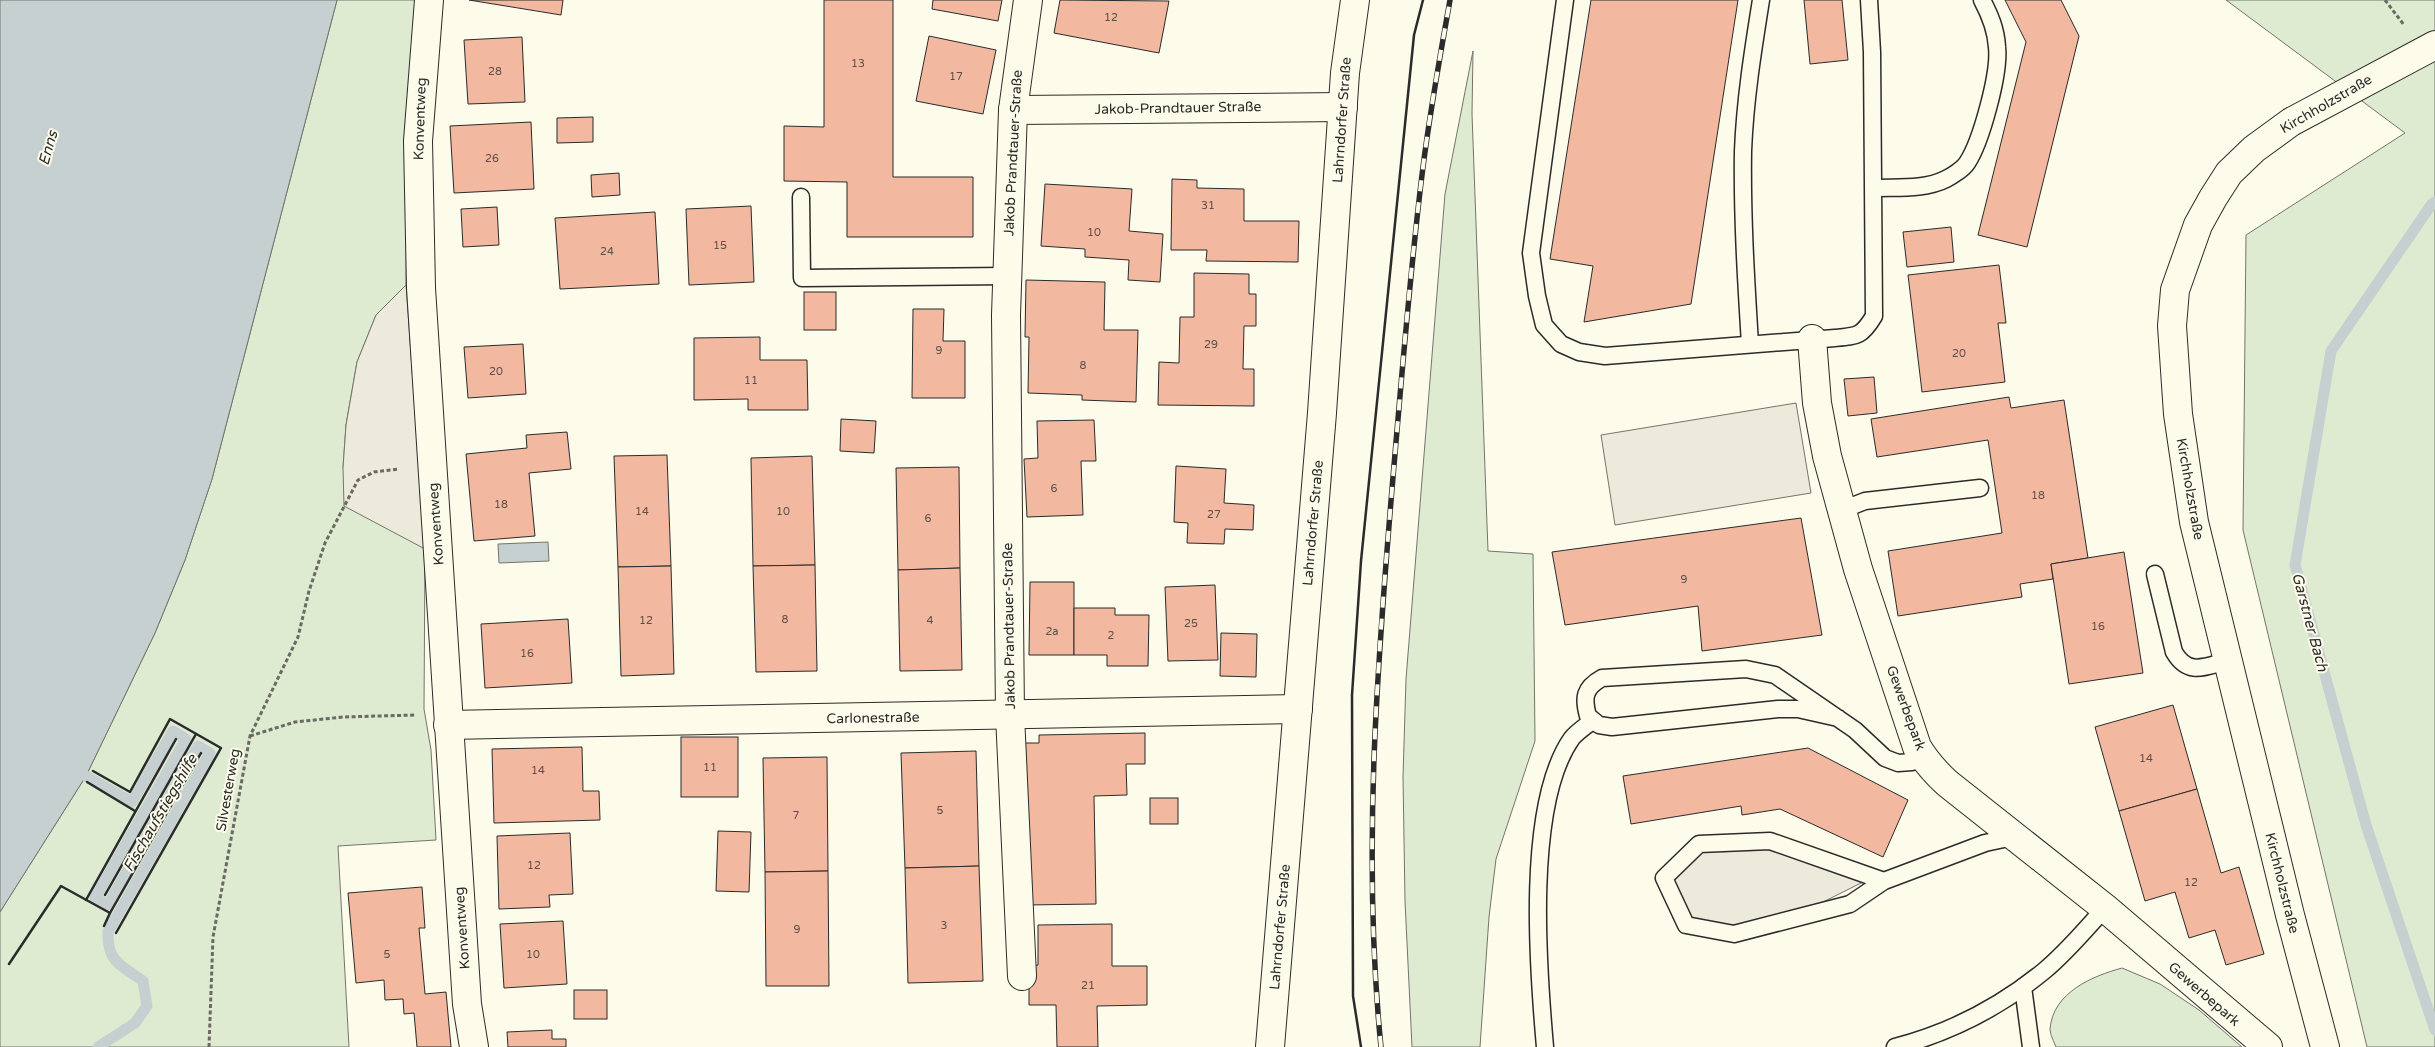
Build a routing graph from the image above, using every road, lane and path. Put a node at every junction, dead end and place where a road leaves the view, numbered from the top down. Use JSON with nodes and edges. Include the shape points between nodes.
{"nodes":[{"id":1,"x":429,"y":0,"type":"edge"},
{"id":2,"x":1028,"y":0,"type":"edge"},
{"id":3,"x":1355,"y":0,"type":"edge"},
{"id":4,"x":1565,"y":0,"type":"edge"},
{"id":5,"x":1761,"y":0,"type":"edge"},
{"id":6,"x":1869,"y":0,"type":"edge"},
{"id":7,"x":1982,"y":0,"type":"edge"},
{"id":8,"x":2435,"y":45,"type":"edge"},
{"id":9,"x":1342,"y":107,"type":"junction"},
{"id":10,"x":1012,"y":110,"type":"junction"},
{"id":11,"x":1874,"y":188,"type":"junction"},
{"id":12,"x":801,"y":197,"type":"dead end"},
{"id":13,"x":1007,"y":276,"type":"junction"},
{"id":14,"x":1812,"y":339,"type":"junction"},
{"id":15,"x":1750,"y":344,"type":"junction"},
{"id":16,"x":432,"y":467,"type":"junction"},
{"id":17,"x":1980,"y":488,"type":"dead end"},
{"id":18,"x":1842,"y":510,"type":"junction"},
{"id":19,"x":2155,"y":574,"type":"dead end"},
{"id":20,"x":2227,"y":661,"type":"junction"},
{"id":21,"x":1298,"y":709,"type":"junction"},
{"id":22,"x":1010,"y":716,"type":"junction"},
{"id":23,"x":1838,"y":718,"type":"junction"},
{"id":24,"x":448,"y":720,"type":"junction"},
{"id":25,"x":1592,"y":721,"type":"junction"},
{"id":26,"x":250,"y":736,"type":"junction"},
{"id":27,"x":1924,"y":758,"type":"junction"},
{"id":28,"x":2013,"y":837,"type":"junction"},
{"id":29,"x":1884,"y":881,"type":"junction"},
{"id":30,"x":2105,"y":908,"type":"junction"},
{"id":31,"x":1022,"y":976,"type":"dead end"},
{"id":32,"x":2023,"y":987,"type":"junction"},
{"id":33,"x":209,"y":1047,"type":"edge"},
{"id":34,"x":474,"y":1047,"type":"edge"},
{"id":35,"x":1270,"y":1047,"type":"edge"},
{"id":36,"x":1545,"y":1047,"type":"edge"},
{"id":37,"x":1895,"y":1047,"type":"edge"},
{"id":38,"x":2031,"y":1047,"type":"edge"},
{"id":39,"x":2268,"y":1047,"type":"edge"},
{"id":40,"x":2325,"y":1047,"type":"edge"}],
"edges":[{"from":1,"to":16,"type":"street","name":"Konventweg","via":[[418,141],[418,202]]},
{"from":2,"to":10,"type":"street","name":"Jakob Prandtauer-Straße"},
{"from":3,"to":9,"type":"street","name":"Lahrndorfer Straße"},
{"from":4,"to":15,"type":"lane","via":[[1531,252],[1544,325],[1561,344],[1579,352],[1605,356]]},
{"from":5,"to":15,"type":"lane","via":[[1750,63],[1743,149]]},
{"from":6,"to":11,"type":"lane"},
{"from":7,"to":11,"type":"lane","via":[[1993,22],[1998,48],[1977,146],[1965,166],[1939,182],[1926,186]]},
{"from":8,"to":20,"type":"street","name":"Kirchholzstraße","via":[[2291,122],[2254,148],[2229,173],[2213,198],[2185,258],[2175,290],[2172,326],[2178,414],[2194,522]]},
{"from":9,"to":10,"type":"street","name":"Jakob-Prandtauer Straße"},
{"from":9,"to":21,"type":"street","name":"Lahrndorfer Straße"},
{"from":10,"to":13,"type":"street","name":"Jakob Prandtauer-Straße"},
{"from":11,"to":14,"type":"lane","via":[[1874,316],[1859,336]]},
{"from":12,"to":13,"type":"lane","via":[[802,278]]},
{"from":13,"to":22,"type":"street","name":"Jakob Prandtauer-Straße"},
{"from":14,"to":15,"type":"lane"},
{"from":14,"to":18,"type":"street","name":"Gewerbepark","via":[[1817,403],[1826,456]]},
{"from":16,"to":24,"type":"street","name":"Konventweg"},
{"from":16,"to":26,"type":"path","via":[[374,472],[358,480],[325,543],[298,637]]},
{"from":17,"to":18,"type":"lane","via":[[1865,501]]},
{"from":18,"to":27,"type":"street","name":"Gewerbepark","via":[[1858,569],[1914,738]]},
{"from":19,"to":20,"type":"lane","via":[[2174,652],[2180,662],[2199,669]]},
{"from":20,"to":40,"type":"street","name":"Kirchholzstraße"},
{"from":21,"to":22,"type":"street","name":"Carlonestraße"},
{"from":21,"to":35,"type":"street","name":"Lahrndorfer Straße"},
{"from":22,"to":24,"type":"street","name":"Carlonestraße"},
{"from":22,"to":31,"type":"street","name":"Jakob Prandtauer-Straße"},
{"from":23,"to":25,"type":"lane","via":[[1798,709],[1778,709],[1612,727]]},
{"from":23,"to":25,"type":"lane","via":[[1775,675],[1746,670],[1602,678],[1591,684],[1586,694],[1586,708]]},
{"from":23,"to":27,"type":"lane","via":[[1856,730],[1885,758],[1898,763]]},
{"from":24,"to":26,"type":"path","name":"Silvesterweg","via":[[343,717],[295,722]]},
{"from":24,"to":34,"type":"street","name":"Konventweg","via":[[467,1004]]},
{"from":25,"to":36,"type":"lane","via":[[1573,738],[1560,761],[1545,817],[1538,896]]},
{"from":26,"to":33,"type":"path","name":"Silvesterweg","via":[[213,937]]},
{"from":27,"to":28,"type":"street","name":"Gewerbepark","via":[[1930,768]]},
{"from":28,"to":29,"type":"lane","via":[[1985,843]]},
{"from":28,"to":30,"type":"street","name":"Gewerbepark"},
{"from":29,"to":29,"type":"lane","via":[[1770,841],[1698,844],[1664,878],[1686,925],[1734,934],[1850,904]]},
{"from":30,"to":32,"type":"lane","via":[[2065,951]]},
{"from":30,"to":39,"type":"street","name":"Gewerbepark"},
{"from":32,"to":37,"type":"lane","via":[[1967,1020],[1921,1040]]},
{"from":32,"to":38,"type":"lane"}]}
